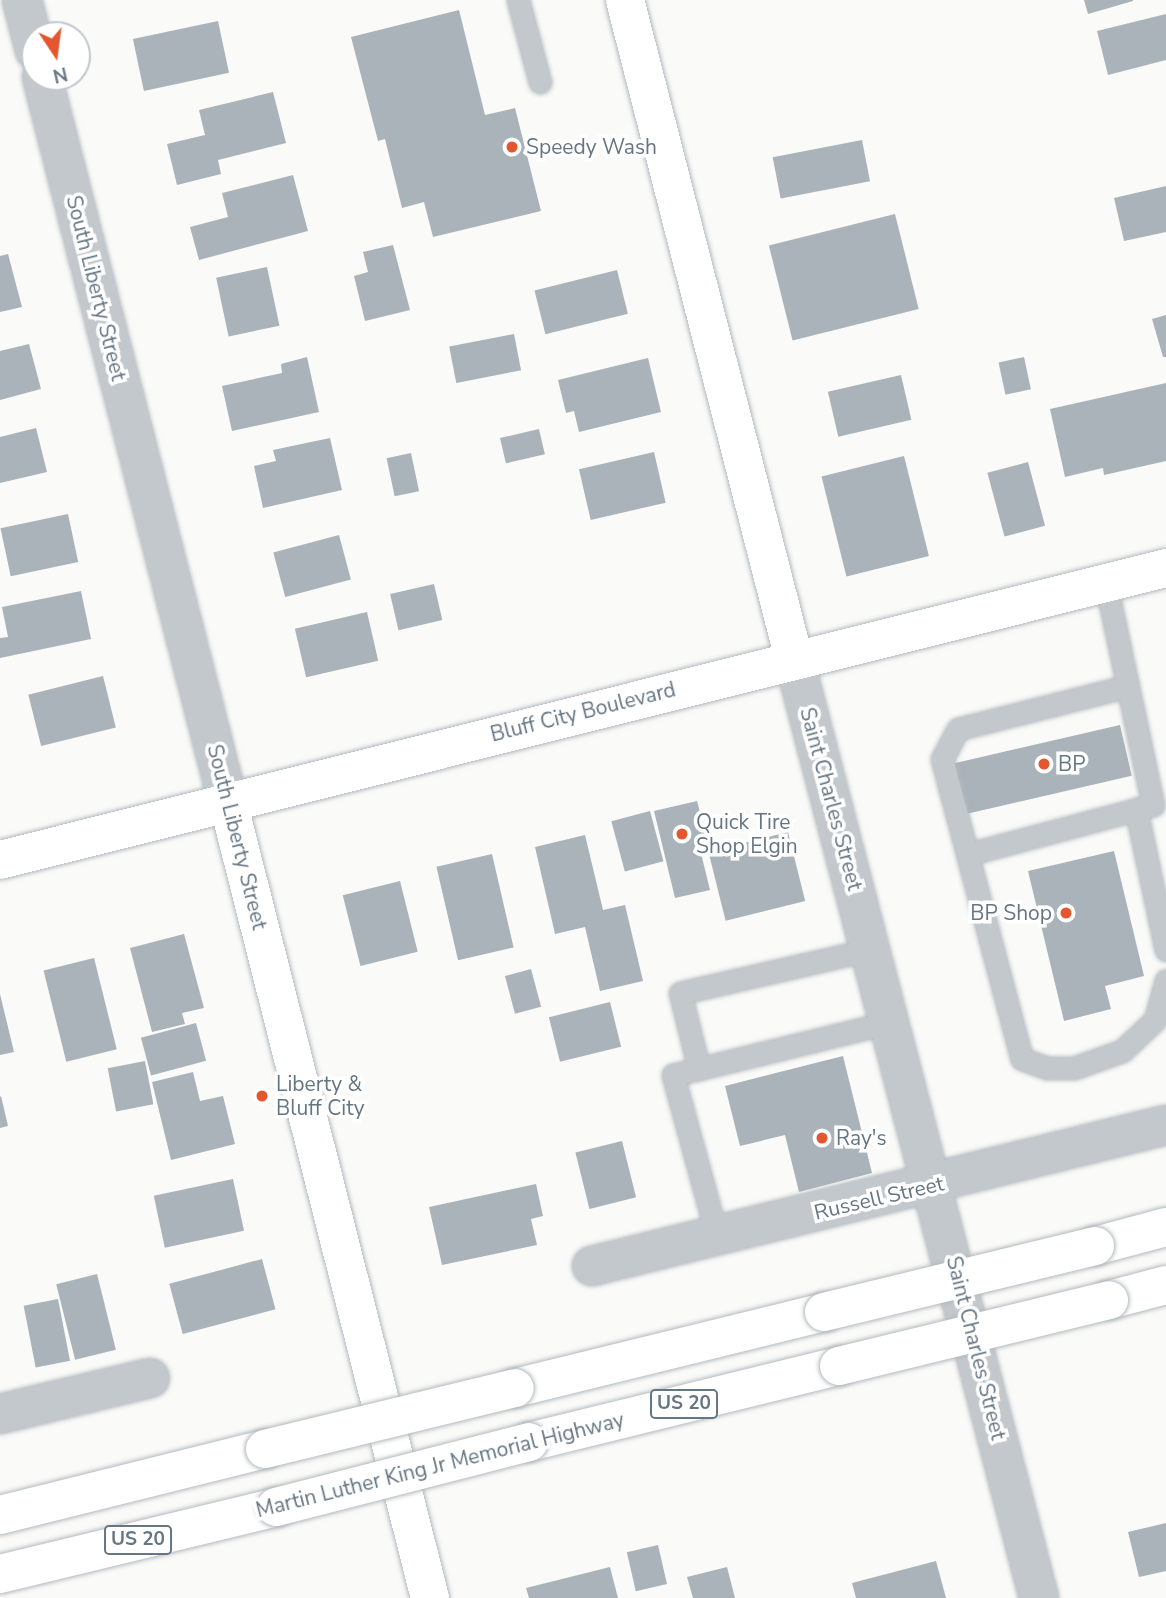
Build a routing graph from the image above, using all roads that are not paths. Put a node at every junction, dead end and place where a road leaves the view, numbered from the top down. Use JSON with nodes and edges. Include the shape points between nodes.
{"nodes":[{"id":1,"x":22,"y":0,"type":"edge"},
{"id":2,"x":518,"y":0,"type":"edge"},
{"id":3,"x":625,"y":0,"type":"edge"},
{"id":4,"x":27,"y":21,"type":"edge"},
{"id":5,"x":540,"y":82,"type":"dead end"},
{"id":6,"x":46,"y":91,"type":"edge"},
{"id":7,"x":1166,"y":568,"type":"edge"},
{"id":8,"x":1106,"y":583,"type":"junction"},
{"id":9,"x":794,"y":659,"type":"junction"},
{"id":10,"x":1128,"y":686,"type":"junction"},
{"id":11,"x":228,"y":802,"type":"junction"},
{"id":12,"x":1136,"y":809,"type":"junction"},
{"id":13,"x":969,"y":854,"type":"junction"},
{"id":14,"x":0,"y":860,"type":"edge"},
{"id":15,"x":872,"y":949,"type":"junction"},
{"id":16,"x":1166,"y":950,"type":"edge"},
{"id":17,"x":1166,"y":980,"type":"edge"},
{"id":18,"x":891,"y":1022,"type":"junction"},
{"id":19,"x":699,"y":1069,"type":"junction"},
{"id":20,"x":1166,"y":1125,"type":"edge"},
{"id":21,"x":935,"y":1186,"type":"junction"},
{"id":22,"x":1166,"y":1227,"type":"edge"},
{"id":23,"x":717,"y":1236,"type":"junction"},
{"id":24,"x":592,"y":1266,"type":"dead end"},
{"id":25,"x":1166,"y":1285,"type":"edge"},
{"id":26,"x":150,"y":1378,"type":"dead end"},
{"id":27,"x":0,"y":1414,"type":"edge"},
{"id":28,"x":0,"y":1515,"type":"edge"},
{"id":29,"x":0,"y":1574,"type":"edge"},
{"id":30,"x":430,"y":1598,"type":"edge"},
{"id":31,"x":1039,"y":1598,"type":"edge"}],
"edges":[{"from":1,"to":4,"type":"street"},
{"from":2,"to":5,"type":"lane"},
{"from":3,"to":9,"type":"main road","name":"Saint Charles Street"},
{"from":6,"to":11,"type":"street","name":"South Liberty Street"},
{"from":7,"to":8,"type":"main road","name":"Bluff City Boulevard"},
{"from":8,"to":9,"type":"main road","name":"Bluff City Boulevard"},
{"from":8,"to":10,"type":"lane"},
{"from":9,"to":11,"type":"main road","name":"Bluff City Boulevard"},
{"from":9,"to":15,"type":"street","name":"Saint Charles Street"},
{"from":10,"to":12,"type":"lane","via":[[1153,805]]},
{"from":10,"to":13,"type":"lane","via":[[958,729],[942,760]]},
{"from":11,"to":14,"type":"main road","name":"Bluff City Boulevard"},
{"from":11,"to":30,"type":"main road","name":"South Liberty Street"},
{"from":12,"to":13,"type":"lane"},
{"from":12,"to":16,"type":"lane"},
{"from":13,"to":17,"type":"lane","via":[[1023,1059],[1047,1068],[1074,1068],[1122,1051],[1155,1020]]},
{"from":15,"to":18,"type":"street","name":"Saint Charles Street"},
{"from":15,"to":19,"type":"lane","via":[[680,993]]},
{"from":18,"to":19,"type":"lane"},
{"from":18,"to":21,"type":"street","name":"Saint Charles Street"},
{"from":19,"to":23,"type":"lane","via":[[674,1075]]},
{"from":20,"to":21,"type":"street","name":"Russell Street"},
{"from":21,"to":23,"type":"street","name":"Russell Street"},
{"from":21,"to":31,"type":"street","name":"Saint Charles Street"},
{"from":22,"to":28,"type":"main road","bridge":true},
{"from":23,"to":24,"type":"street","name":"Russell Street"},
{"from":25,"to":29,"type":"main road","name":"Martin Luther King Jr Memorial Highway","number":"US 20","bridge":true},
{"from":26,"to":27,"type":"street"}]}
